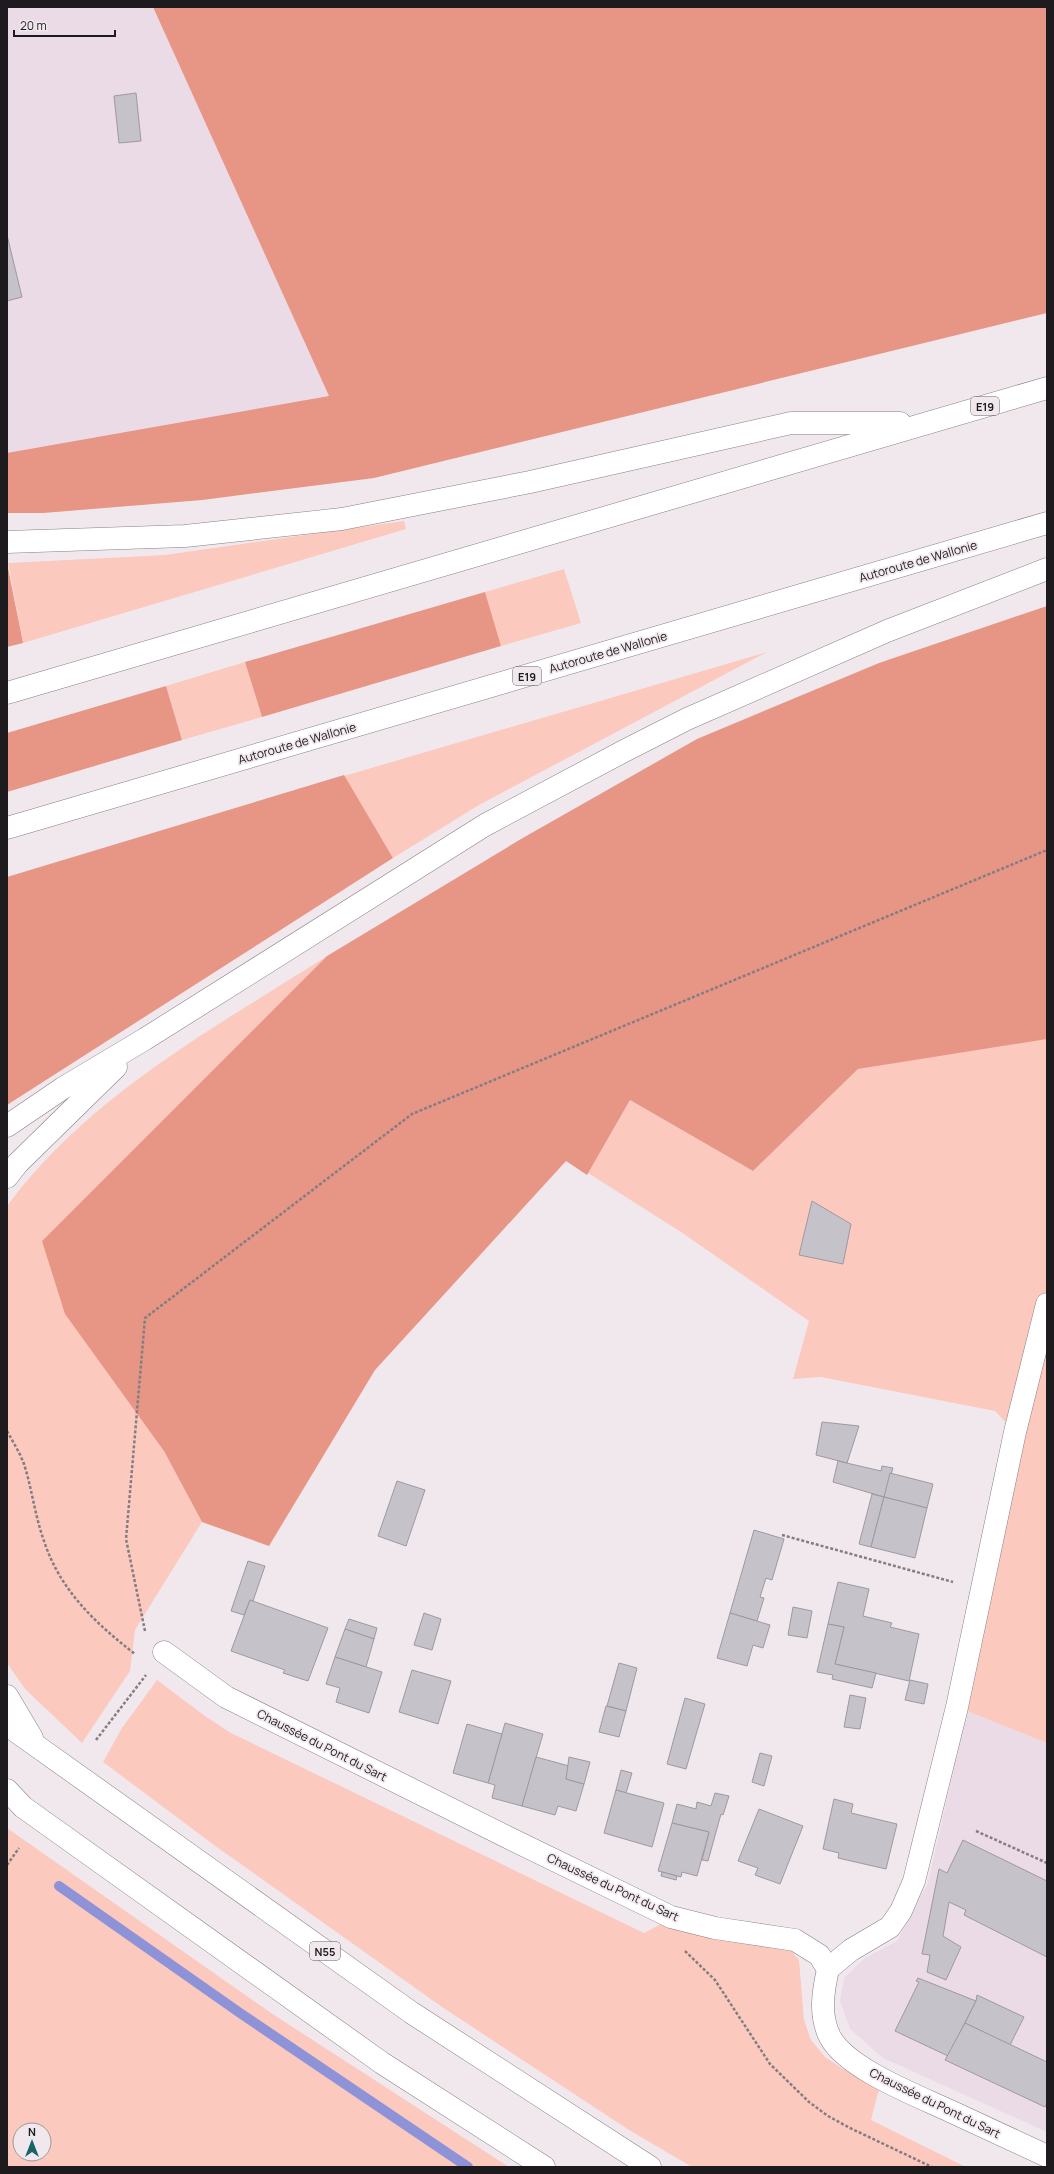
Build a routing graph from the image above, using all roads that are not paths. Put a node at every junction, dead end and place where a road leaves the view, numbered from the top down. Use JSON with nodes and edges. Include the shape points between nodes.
{"nodes":[{"id":1,"x":1047,"y":388,"type":"edge"},
{"id":2,"x":924,"y":424,"type":"junction"},
{"id":3,"x":1047,"y":523,"type":"edge"},
{"id":4,"x":7,"y":542,"type":"edge"},
{"id":5,"x":1047,"y":569,"type":"edge"},
{"id":6,"x":7,"y":693,"type":"edge"},
{"id":7,"x":7,"y":828,"type":"edge"},
{"id":8,"x":145,"y":1039,"type":"junction"},
{"id":9,"x":7,"y":1126,"type":"edge"},
{"id":10,"x":7,"y":1177,"type":"edge"},
{"id":11,"x":1047,"y":1304,"type":"edge"},
{"id":12,"x":164,"y":1652,"type":"dead end"},
{"id":13,"x":7,"y":1696,"type":"edge"},
{"id":14,"x":7,"y":1725,"type":"edge"},
{"id":15,"x":38,"y":1748,"type":"junction"},
{"id":16,"x":7,"y":1790,"type":"edge"},
{"id":17,"x":15,"y":1805,"type":"edge"},
{"id":18,"x":828,"y":1969,"type":"junction"},
{"id":19,"x":1047,"y":2156,"type":"edge"},
{"id":20,"x":544,"y":2167,"type":"edge"},
{"id":21,"x":650,"y":2167,"type":"edge"}],
"edges":[{"from":1,"to":2,"type":"main road","number":"E19"},
{"from":2,"to":4,"type":"main road","via":[[790,422],[530,482],[342,519],[185,536]]},
{"from":2,"to":6,"type":"main road","number":"E19"},
{"from":3,"to":7,"type":"main road","name":"Autoroute de Wallonie","number":"E19"},
{"from":5,"to":8,"type":"main road","via":[[887,631],[687,719],[632,746],[485,825]]},
{"from":8,"to":9,"type":"main road","via":[[63,1088]]},
{"from":8,"to":10,"type":"main road","via":[[23,1157]]},
{"from":11,"to":18,"type":"main road","via":[[1015,1432],[955,1714],[914,1881],[901,1911],[890,1927],[851,1950]]},
{"from":12,"to":18,"type":"main road","name":"Chaussée du Pont du Sart","via":[[226,1697],[671,1917],[714,1928],[795,1940],[819,1955]]},
{"from":13,"to":15,"type":"main road"},
{"from":14,"to":15,"type":"main road","number":"N55"},
{"from":15,"to":21,"type":"main road","number":"N55","via":[[412,2013]]},
{"from":16,"to":17,"type":"main road"},
{"from":17,"to":20,"type":"main road","via":[[382,2063]]},
{"from":18,"to":19,"type":"main road","name":"Chaussée du Pont du Sart","via":[[823,1996],[824,2018],[830,2038],[845,2055],[888,2082]]}]}
